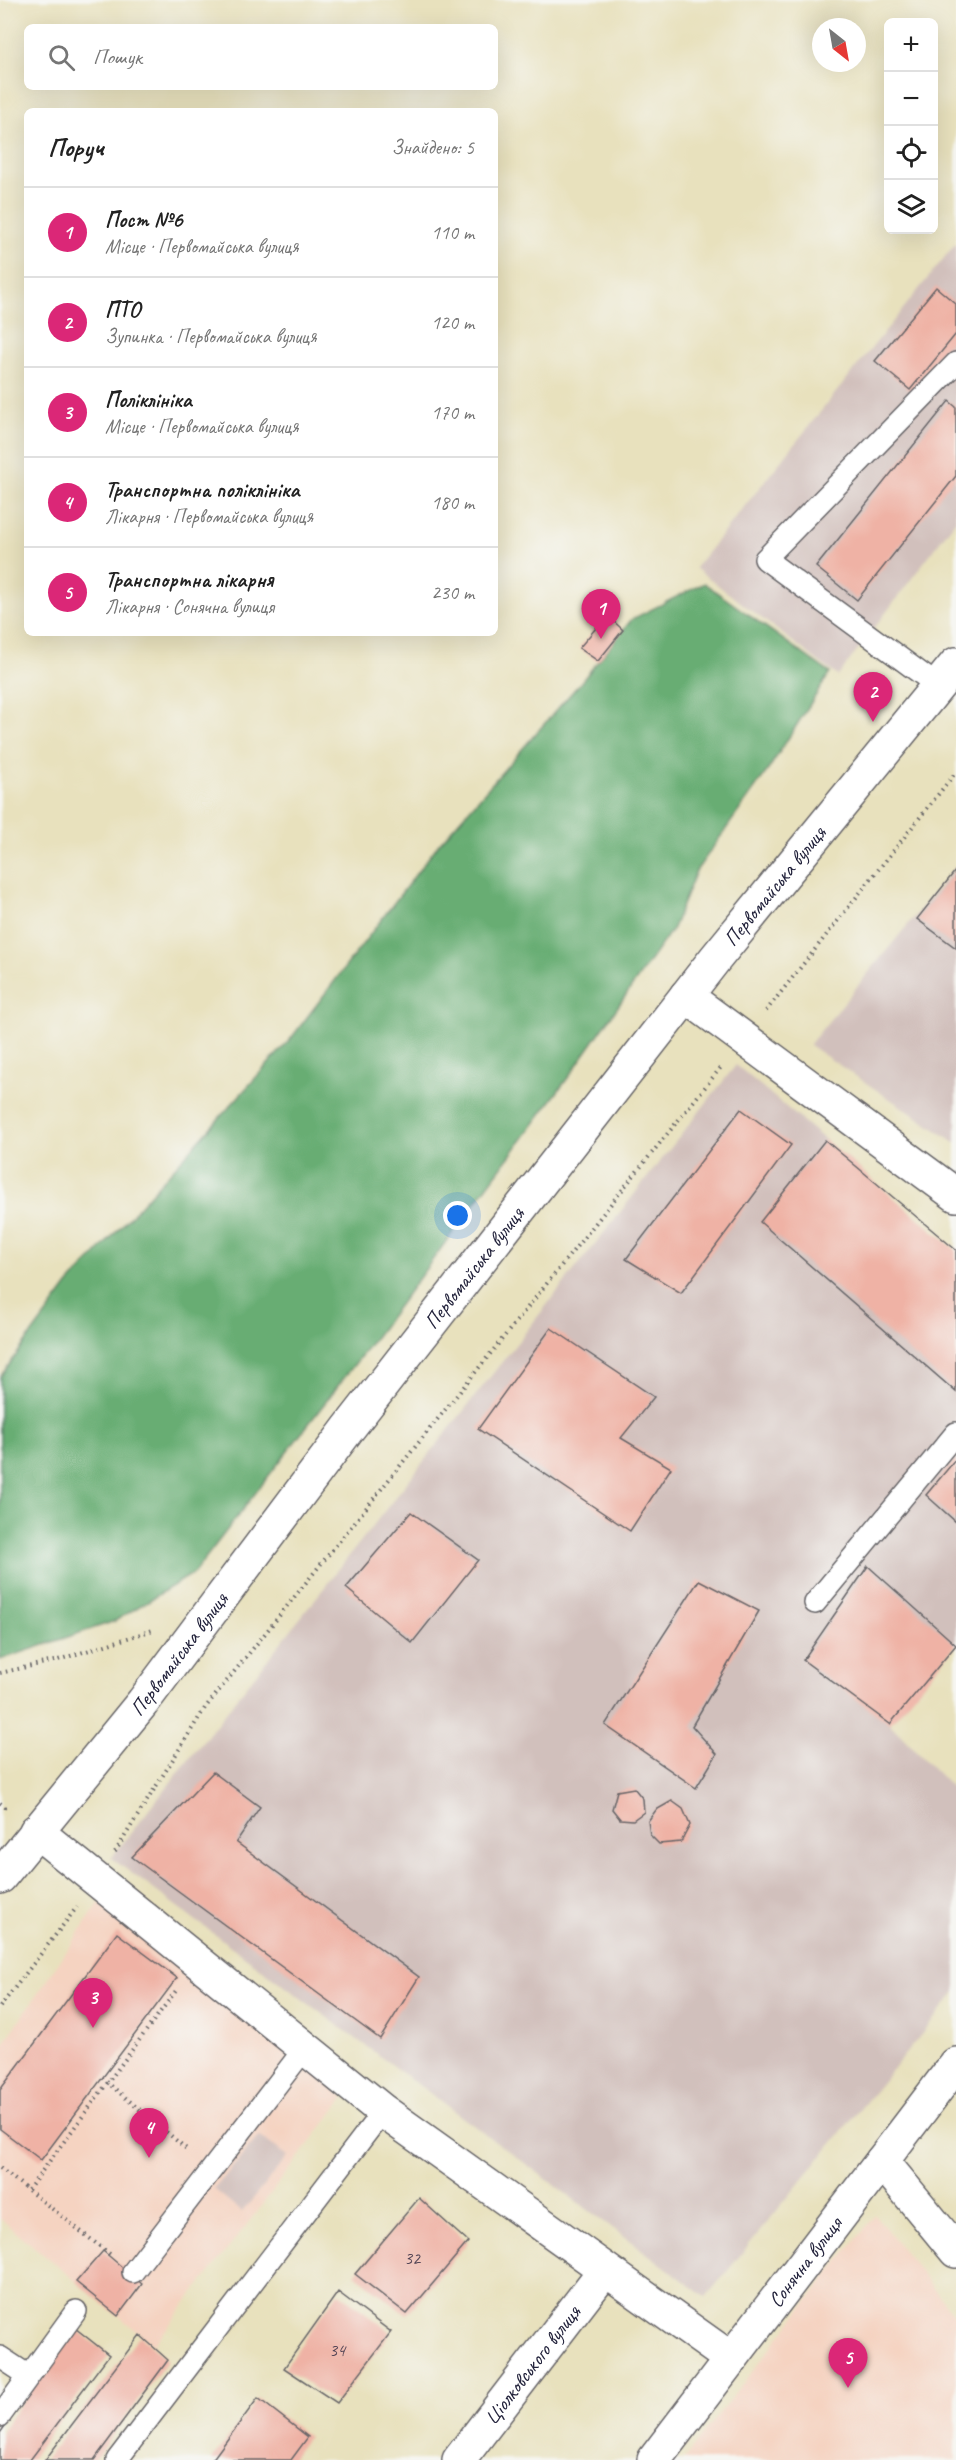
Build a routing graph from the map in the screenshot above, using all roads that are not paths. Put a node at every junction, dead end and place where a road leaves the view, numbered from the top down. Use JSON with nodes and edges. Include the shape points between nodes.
{"nodes":[{"id":1,"x":956,"y":363,"type":"edge"},
{"id":2,"x":947,"y":675,"type":"edge"},
{"id":3,"x":686,"y":996,"type":"junction"},
{"id":4,"x":956,"y":1195,"type":"edge"},
{"id":5,"x":956,"y":1433,"type":"edge"},
{"id":6,"x":815,"y":1603,"type":"dead end"},
{"id":7,"x":36,"y":1831,"type":"junction"},
{"id":8,"x":0,"y":1876,"type":"edge"},
{"id":9,"x":305,"y":2048,"type":"junction"},
{"id":10,"x":956,"y":2064,"type":"edge"},
{"id":11,"x":383,"y":2111,"type":"junction"},
{"id":12,"x":882,"y":2160,"type":"junction"},
{"id":13,"x":956,"y":2252,"type":"edge"},
{"id":14,"x":605,"y":2270,"type":"junction"},
{"id":15,"x":133,"y":2272,"type":"road end"},
{"id":16,"x":76,"y":2312,"type":"dead end"},
{"id":17,"x":0,"y":2356,"type":"edge"},
{"id":18,"x":731,"y":2359,"type":"junction"},
{"id":19,"x":29,"y":2376,"type":"junction"},
{"id":20,"x":0,"y":2416,"type":"edge"},
{"id":21,"x":117,"y":2460,"type":"edge"},
{"id":22,"x":459,"y":2460,"type":"edge"},
{"id":23,"x":654,"y":2460,"type":"edge"}],
"edges":[{"from":1,"to":2,"type":"lane","via":[[765,559]]},
{"from":2,"to":3,"type":"street","name":"Первомайська вулиця"},
{"from":3,"to":4,"type":"street"},
{"from":3,"to":7,"type":"street","name":"Первомайська вулиця","via":[[348,1428],[143,1702]]},
{"from":5,"to":6,"type":"lane"},
{"from":7,"to":8,"type":"street","name":"Первомайська вулиця"},
{"from":7,"to":9,"type":"street"},
{"from":9,"to":11,"type":"street"},
{"from":9,"to":15,"type":"lane"},
{"from":10,"to":12,"type":"street","name":"Сонячна вулиця"},
{"from":11,"to":14,"type":"street"},
{"from":11,"to":21,"type":"lane"},
{"from":12,"to":13,"type":"street"},
{"from":12,"to":18,"type":"street","name":"Сонячна вулиця"},
{"from":14,"to":18,"type":"street"},
{"from":14,"to":22,"type":"street","name":"Ціолковського вулиця"},
{"from":16,"to":19,"type":"lane"},
{"from":17,"to":19,"type":"lane"},
{"from":18,"to":23,"type":"street","name":"Сонячна вулиця"},
{"from":19,"to":20,"type":"lane"}]}
